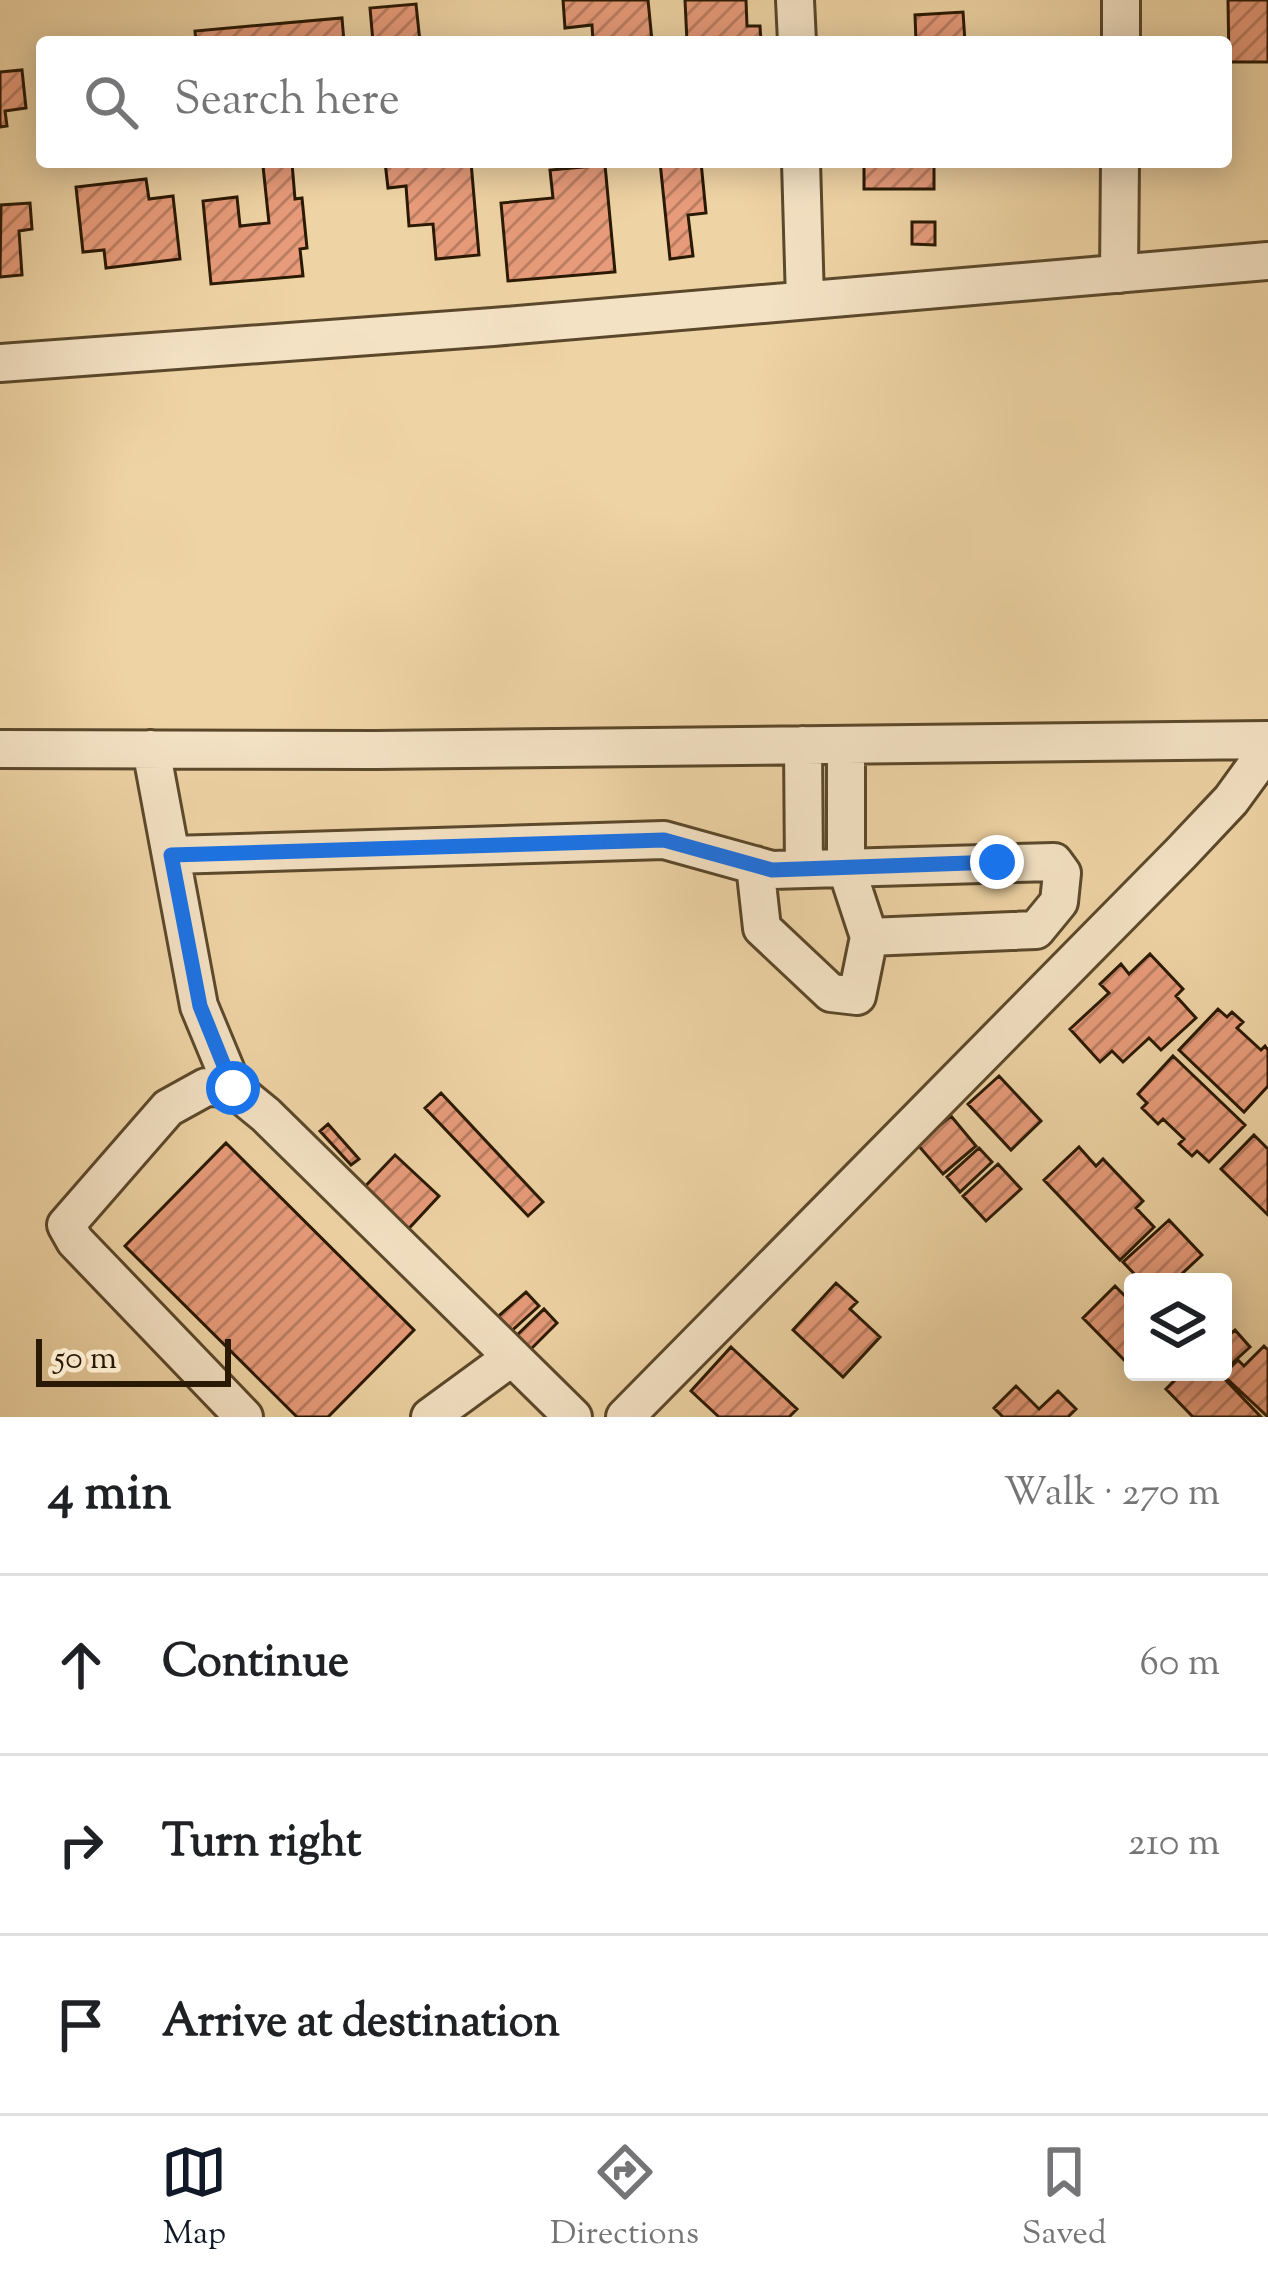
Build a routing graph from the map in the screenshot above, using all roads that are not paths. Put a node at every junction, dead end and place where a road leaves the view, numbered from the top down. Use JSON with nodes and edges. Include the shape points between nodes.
{"nodes":[{"id":1,"x":796,"y":0,"type":"edge"},
{"id":2,"x":1121,"y":0,"type":"edge"},
{"id":3,"x":797,"y":36,"type":"edge"},
{"id":4,"x":1121,"y":36,"type":"edge"},
{"id":5,"x":800,"y":168,"type":"edge"},
{"id":6,"x":1120,"y":168,"type":"edge"},
{"id":7,"x":1268,"y":260,"type":"edge"},
{"id":8,"x":1119,"y":274,"type":"junction"},
{"id":9,"x":805,"y":300,"type":"junction"},
{"id":10,"x":0,"y":363,"type":"edge"},
{"id":11,"x":1268,"y":740,"type":"edge"},
{"id":12,"x":803,"y":745,"type":"junction"},
{"id":13,"x":846,"y":745,"type":"junction"},
{"id":14,"x":0,"y":749,"type":"edge"},
{"id":15,"x":152,"y":749,"type":"junction"},
{"id":16,"x":1268,"y":749,"type":"edge"},
{"id":17,"x":171,"y":855,"type":"junction"},
{"id":18,"x":755,"y":865,"type":"junction"},
{"id":19,"x":846,"y":867,"type":"junction"},
{"id":20,"x":804,"y":869,"type":"junction"},
{"id":21,"x":869,"y":938,"type":"junction"},
{"id":22,"x":200,"y":1006,"type":"junction"},
{"id":23,"x":233,"y":1088,"type":"junction"},
{"id":24,"x":190,"y":1096,"type":"junction"},
{"id":25,"x":512,"y":1357,"type":"junction"},
{"id":26,"x":244,"y":1417,"type":"edge"},
{"id":27,"x":430,"y":1417,"type":"edge"},
{"id":28,"x":573,"y":1417,"type":"edge"},
{"id":29,"x":625,"y":1417,"type":"edge"}],
"edges":[{"from":1,"to":3,"type":"street"},
{"from":2,"to":4,"type":"street"},
{"from":5,"to":9,"type":"street"},
{"from":6,"to":8,"type":"street"},
{"from":7,"to":8,"type":"street"},
{"from":8,"to":9,"type":"street"},
{"from":9,"to":10,"type":"street"},
{"from":11,"to":13,"type":"street"},
{"from":12,"to":13,"type":"street"},
{"from":12,"to":15,"type":"street"},
{"from":12,"to":20,"type":"street"},
{"from":13,"to":19,"type":"street"},
{"from":14,"to":15,"type":"street"},
{"from":15,"to":17,"type":"street"},
{"from":16,"to":29,"type":"street","via":[[1181,853]]},
{"from":17,"to":18,"type":"street","via":[[664,840]]},
{"from":17,"to":22,"type":"street"},
{"from":18,"to":20,"type":"street"},
{"from":18,"to":21,"type":"street","via":[[761,928],[831,993],[856,996]]},
{"from":19,"to":20,"type":"street"},
{"from":19,"to":21,"type":"street"},
{"from":19,"to":21,"type":"street","via":[[1054,862],[1062,873],[1059,902],[1036,929]]},
{"from":22,"to":23,"type":"street"},
{"from":22,"to":24,"type":"street"},
{"from":23,"to":24,"type":"street"},
{"from":23,"to":25,"type":"street"},
{"from":24,"to":26,"type":"street","via":[[168,1108],[66,1225]]},
{"from":25,"to":27,"type":"street"},
{"from":25,"to":28,"type":"street"}]}
